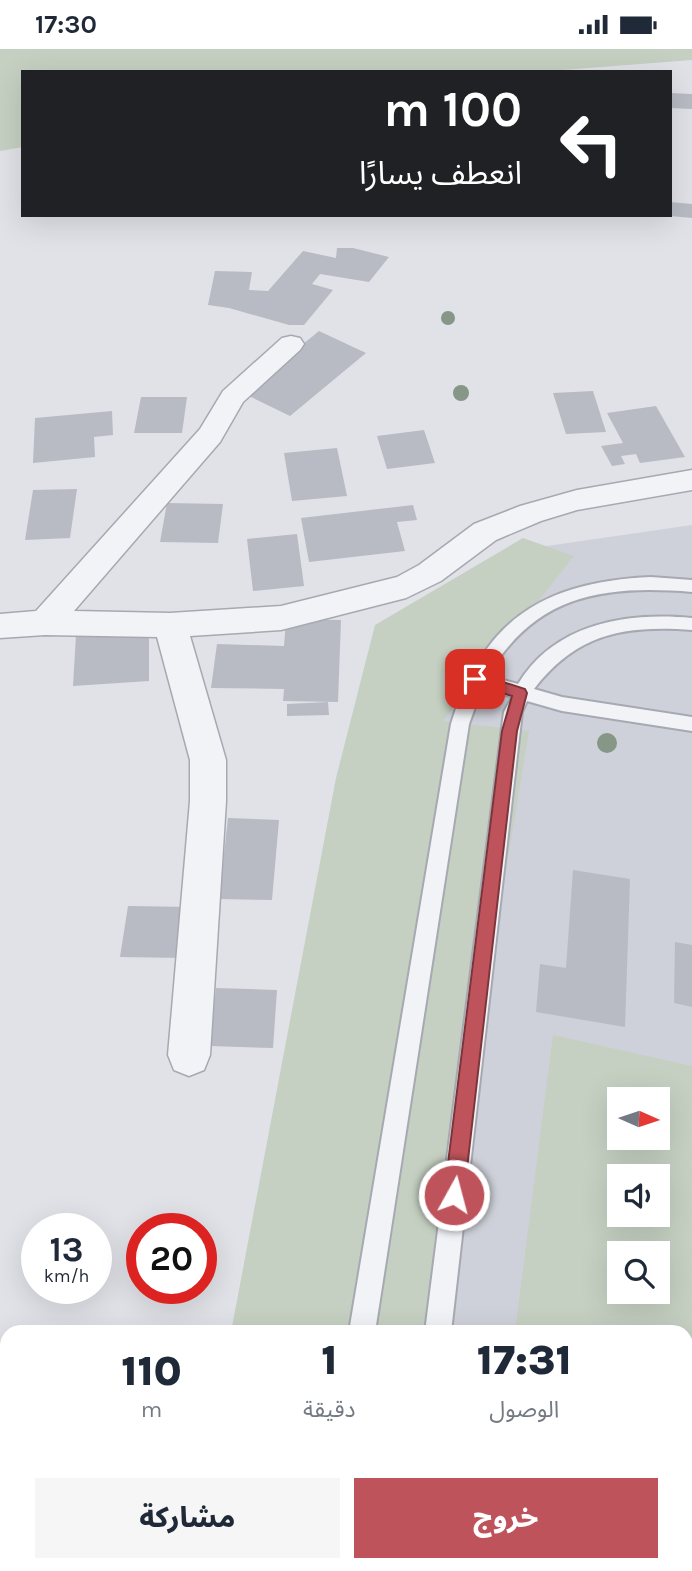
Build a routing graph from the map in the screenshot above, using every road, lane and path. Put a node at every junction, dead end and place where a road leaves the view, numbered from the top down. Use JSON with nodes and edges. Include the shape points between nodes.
{"nodes":[{"id":1,"x":291,"y":344,"type":"dead end"},
{"id":2,"x":692,"y":480,"type":"edge"},
{"id":3,"x":692,"y":586,"type":"edge"},
{"id":4,"x":46,"y":623,"type":"junction"},
{"id":5,"x":692,"y":624,"type":"edge"},
{"id":6,"x":170,"y":625,"type":"junction"},
{"id":7,"x":0,"y":626,"type":"edge"},
{"id":8,"x":475,"y":679,"type":"junction"},
{"id":9,"x":520,"y":693,"type":"junction"},
{"id":10,"x":692,"y":724,"type":"edge"},
{"id":11,"x":189,"y":1055,"type":"dead end"},
{"id":12,"x":363,"y":1325,"type":"edge"},
{"id":13,"x":439,"y":1325,"type":"edge"}],
"edges":[{"from":1,"to":4,"type":"street","via":[[233,397],[209,435]]},
{"from":2,"to":6,"type":"street","via":[[531,513],[485,532],[406,586],[345,603],[281,618]]},
{"from":3,"to":8,"type":"lane","via":[[620,582],[558,598],[510,631]]},
{"from":4,"to":6,"type":"street"},
{"from":4,"to":7,"type":"street"},
{"from":5,"to":9,"type":"lane","via":[[638,622],[596,631],[543,662]]},
{"from":6,"to":11,"type":"street","via":[[208,760]]},
{"from":8,"to":9,"type":"lane"},
{"from":8,"to":12,"type":"lane","via":[[460,725]]},
{"from":9,"to":10,"type":"lane"},
{"from":9,"to":13,"type":"lane","via":[[509,731]]}]}
